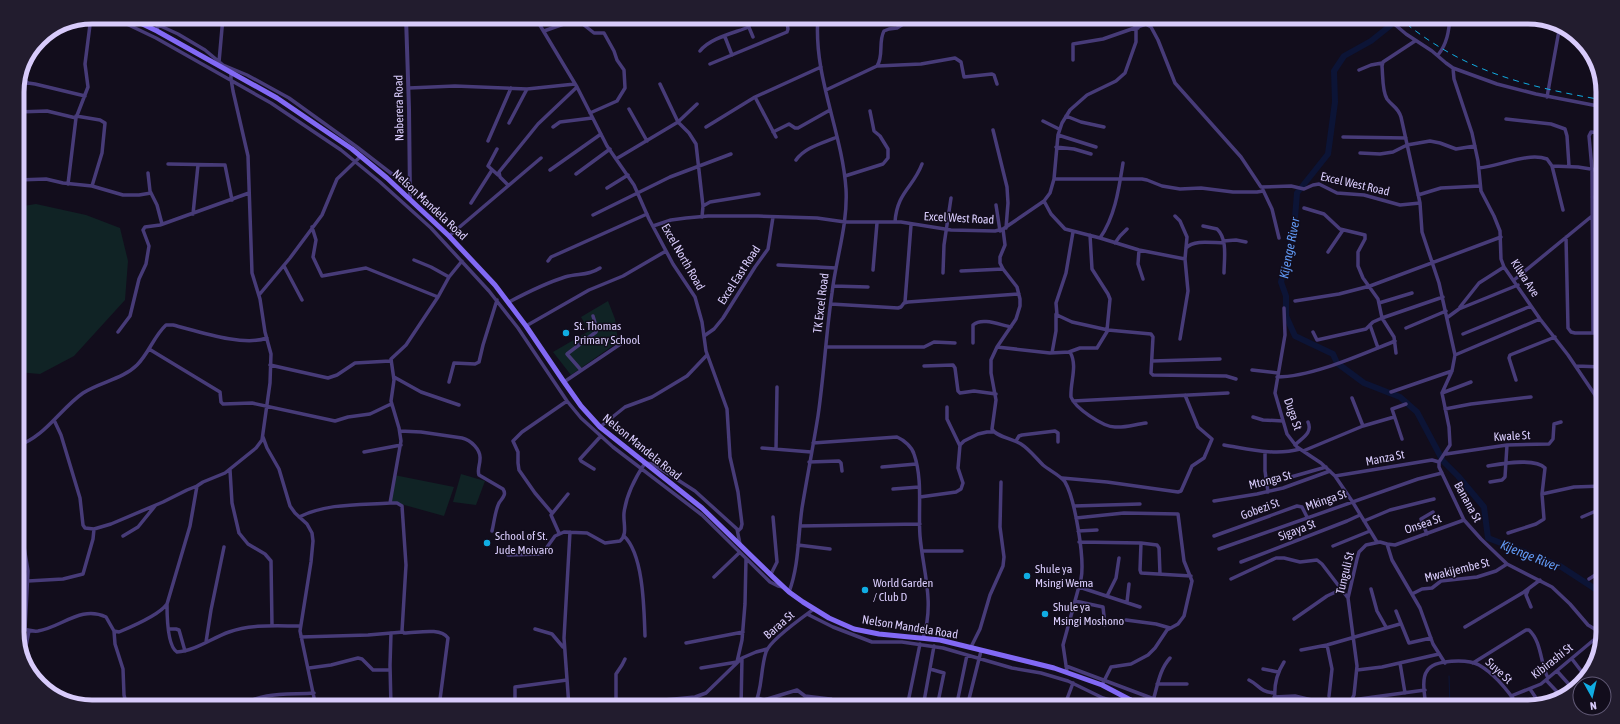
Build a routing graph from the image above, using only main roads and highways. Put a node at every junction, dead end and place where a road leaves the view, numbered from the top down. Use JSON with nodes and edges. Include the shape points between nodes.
{"nodes":[{"id":1,"x":142,"y":24,"type":"edge"},
{"id":2,"x":1133,"y":700,"type":"edge"}],
"edges":[{"from":1,"to":2,"type":"main road","name":"Nelson Mandela Road","via":[[278,98],[361,156],[410,198],[482,270],[509,302],[564,382],[600,427],[702,508],[789,592],[829,618],[860,630],[971,647],[1067,672]]}]}
